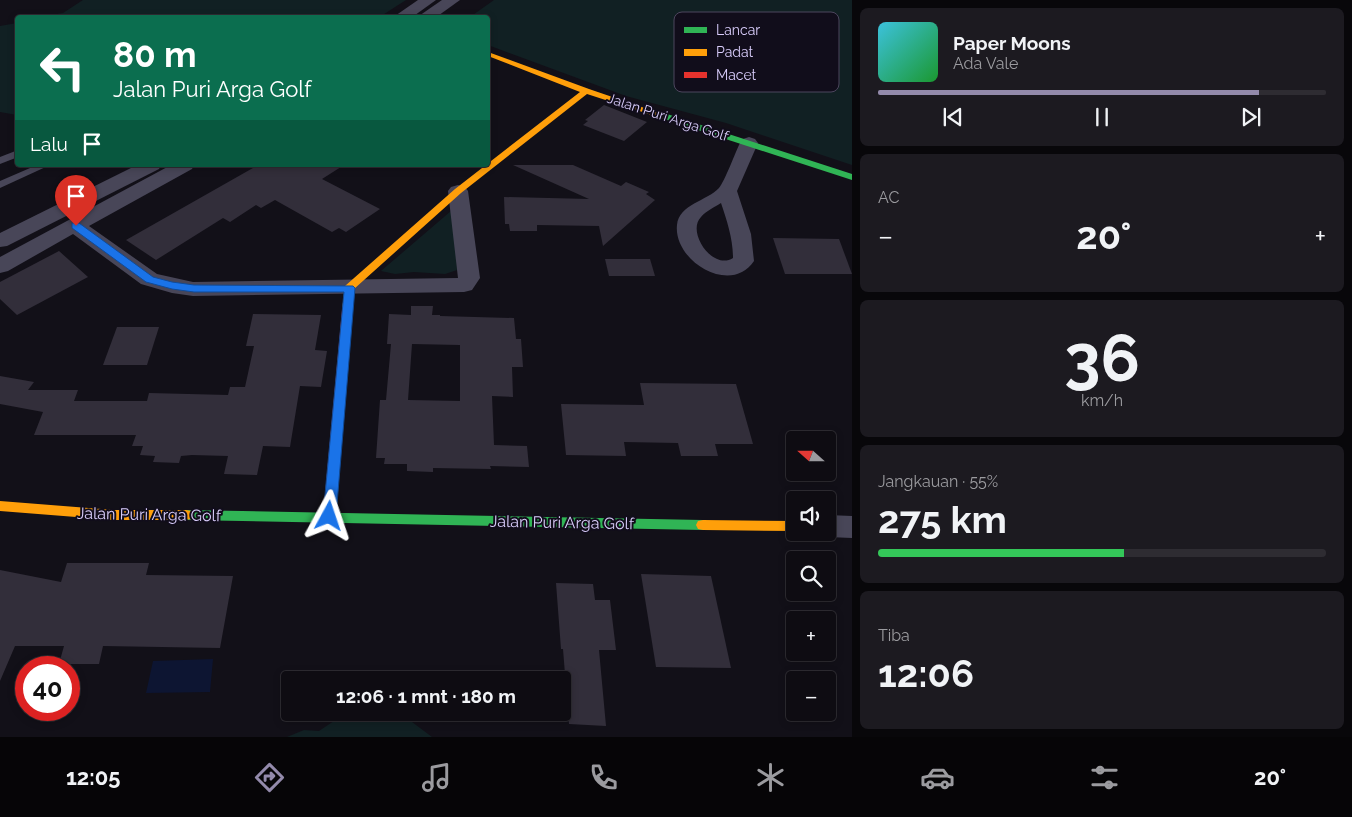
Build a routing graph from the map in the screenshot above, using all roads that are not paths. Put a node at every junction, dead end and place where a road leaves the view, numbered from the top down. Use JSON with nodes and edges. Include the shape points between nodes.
{"nodes":[{"id":1,"x":429,"y":0,"type":"edge"},
{"id":2,"x":452,"y":0,"type":"edge"},
{"id":3,"x":403,"y":15,"type":"edge"},
{"id":4,"x":428,"y":15,"type":"edge"},
{"id":5,"x":490,"y":55,"type":"edge"},
{"id":6,"x":586,"y":91,"type":"junction"},
{"id":7,"x":749,"y":143,"type":"junction"},
{"id":8,"x":15,"y":154,"type":"edge"},
{"id":9,"x":0,"y":161,"type":"edge"},
{"id":10,"x":490,"y":166,"type":"edge"},
{"id":11,"x":40,"y":167,"type":"edge"},
{"id":12,"x":117,"y":167,"type":"edge"},
{"id":13,"x":148,"y":167,"type":"edge"},
{"id":14,"x":181,"y":167,"type":"edge"},
{"id":15,"x":489,"y":167,"type":"edge"},
{"id":16,"x":852,"y":177,"type":"edge"},
{"id":17,"x":0,"y":185,"type":"edge"},
{"id":18,"x":458,"y":191,"type":"junction"},
{"id":19,"x":727,"y":191,"type":"dead end"},
{"id":20,"x":0,"y":223,"type":"edge"},
{"id":21,"x":76,"y":226,"type":"junction"},
{"id":22,"x":0,"y":241,"type":"edge"},
{"id":23,"x":0,"y":266,"type":"edge"},
{"id":24,"x":349,"y":288,"type":"junction"},
{"id":25,"x":0,"y":506,"type":"edge"},
{"id":26,"x":329,"y":516,"type":"junction"},
{"id":27,"x":786,"y":526,"type":"edge"},
{"id":28,"x":836,"y":526,"type":"edge"},
{"id":29,"x":852,"y":526,"type":"edge"}],
"edges":[{"from":1,"to":3,"type":"street"},
{"from":2,"to":4,"type":"street"},
{"from":5,"to":6,"type":"street","name":"Jalan Puri Arga Golf"},
{"from":6,"to":7,"type":"street","name":"Jalan Puri Arga Golf"},
{"from":6,"to":10,"type":"street","name":"Jalan Puri Arga Golf"},
{"from":7,"to":16,"type":"street","name":"Jalan Puri Arga Golf"},
{"from":7,"to":19,"type":"street","name":"Jalan Puri Arga Golf"},
{"from":8,"to":9,"type":"lane"},
{"from":11,"to":17,"type":"lane"},
{"from":12,"to":20,"type":"street"},
{"from":13,"to":22,"type":"street"},
{"from":14,"to":21,"type":"street"},
{"from":15,"to":18,"type":"street","name":"Jalan Puri Arga Golf"},
{"from":18,"to":24,"type":"street","name":"Jalan Puri Arga Golf"},
{"from":18,"to":24,"type":"street","via":[[469,278],[464,286]]},
{"from":21,"to":23,"type":"street"},
{"from":21,"to":24,"type":"street","via":[[149,279],[172,286],[194,289]]},
{"from":24,"to":26,"type":"street"},
{"from":25,"to":26,"type":"street","name":"Jalan Puri Arga Golf","via":[[114,515]]},
{"from":26,"to":27,"type":"street","name":"Jalan Puri Arga Golf"},
{"from":28,"to":29,"type":"street"}]}
